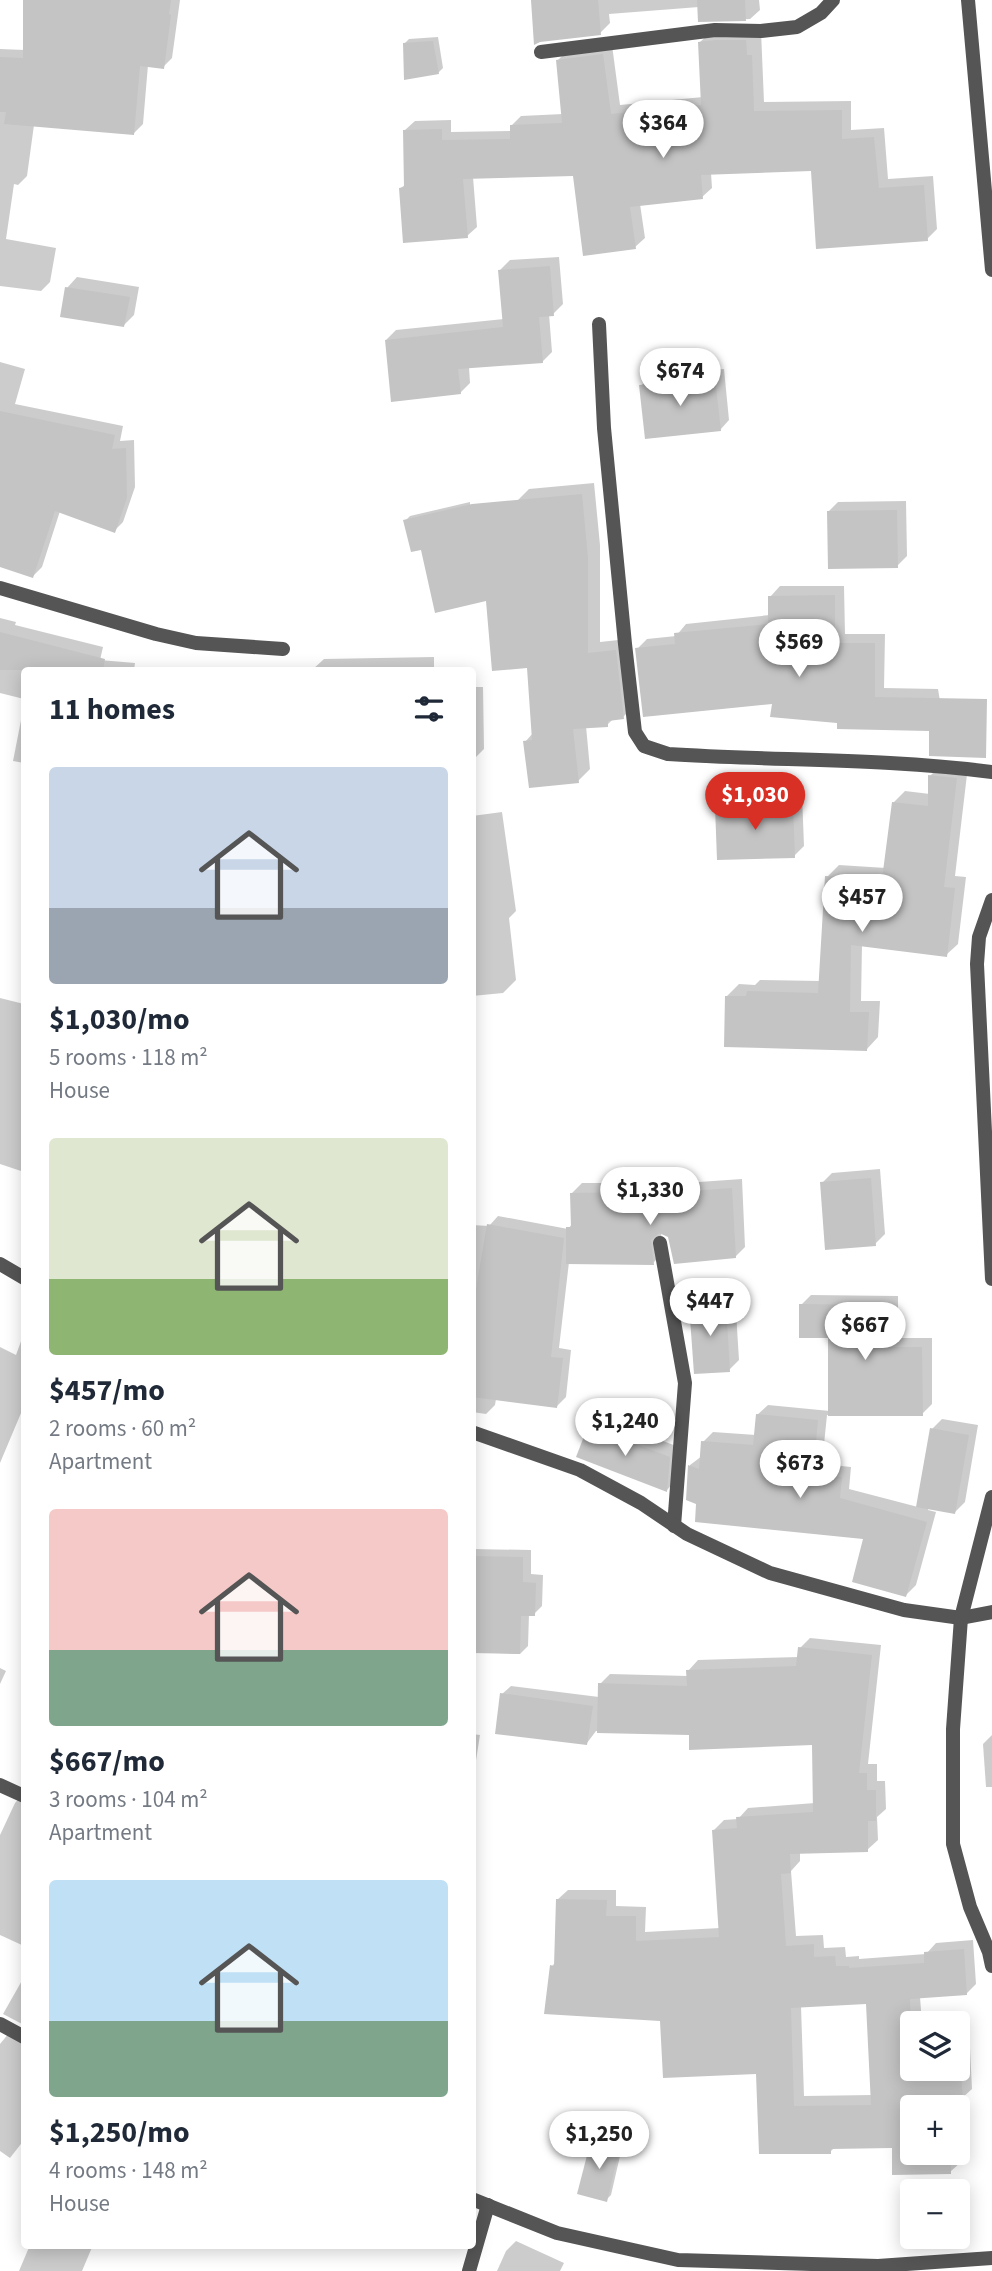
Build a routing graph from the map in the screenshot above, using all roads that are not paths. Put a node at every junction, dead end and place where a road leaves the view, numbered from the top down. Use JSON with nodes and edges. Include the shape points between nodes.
{"nodes":[{"id":1,"x":833,"y":0,"type":"edge"},
{"id":2,"x":968,"y":0,"type":"edge"},
{"id":3,"x":541,"y":52,"type":"dead end"},
{"id":4,"x":990,"y":226,"type":"edge"},
{"id":5,"x":992,"y":270,"type":"edge"},
{"id":6,"x":599,"y":324,"type":"dead end"},
{"id":7,"x":0,"y":588,"type":"edge"},
{"id":8,"x":284,"y":649,"type":"dead end"},
{"id":9,"x":992,"y":772,"type":"edge"},
{"id":10,"x":992,"y":900,"type":"edge"},
{"id":11,"x":660,"y":1243,"type":"dead end"},
{"id":12,"x":0,"y":1264,"type":"edge"},
{"id":13,"x":21,"y":1276,"type":"edge"},
{"id":14,"x":992,"y":1279,"type":"edge"},
{"id":15,"x":476,"y":1433,"type":"edge"},
{"id":16,"x":992,"y":1497,"type":"edge"},
{"id":17,"x":674,"y":1526,"type":"junction"},
{"id":18,"x":992,"y":1612,"type":"edge"},
{"id":19,"x":961,"y":1618,"type":"junction"},
{"id":20,"x":0,"y":1785,"type":"edge"},
{"id":21,"x":21,"y":1795,"type":"edge"},
{"id":22,"x":992,"y":1966,"type":"edge"},
{"id":23,"x":0,"y":2024,"type":"edge"},
{"id":24,"x":21,"y":2035,"type":"edge"},
{"id":25,"x":476,"y":2200,"type":"edge"},
{"id":26,"x":488,"y":2205,"type":"junction"},
{"id":27,"x":476,"y":2247,"type":"edge"},
{"id":28,"x":475,"y":2249,"type":"edge"},
{"id":29,"x":992,"y":2258,"type":"edge"},
{"id":30,"x":469,"y":2271,"type":"edge"}],
"edges":[{"from":1,"to":3,"type":"street","via":[[797,27],[715,30]]},
{"from":2,"to":4,"type":"street"},
{"from":4,"to":5,"type":"street"},
{"from":6,"to":9,"type":"street","via":[[625,644],[635,732],[644,746],[668,754],[853,760]]},
{"from":7,"to":8,"type":"street","via":[[197,643]]},
{"from":10,"to":14,"type":"street","via":[[979,937],[977,964]]},
{"from":11,"to":17,"type":"street","via":[[685,1383]]},
{"from":12,"to":13,"type":"street"},
{"from":15,"to":17,"type":"street","via":[[580,1470]]},
{"from":16,"to":19,"type":"street"},
{"from":17,"to":19,"type":"street","via":[[770,1573],[904,1610]]},
{"from":18,"to":19,"type":"street"},
{"from":19,"to":22,"type":"street","via":[[953,1729],[953,1844]]},
{"from":20,"to":21,"type":"street"},
{"from":23,"to":24,"type":"street"},
{"from":25,"to":26,"type":"street"},
{"from":26,"to":27,"type":"street"},
{"from":26,"to":29,"type":"street","via":[[557,2233],[678,2259],[878,2266]]},
{"from":28,"to":30,"type":"street"}]}
